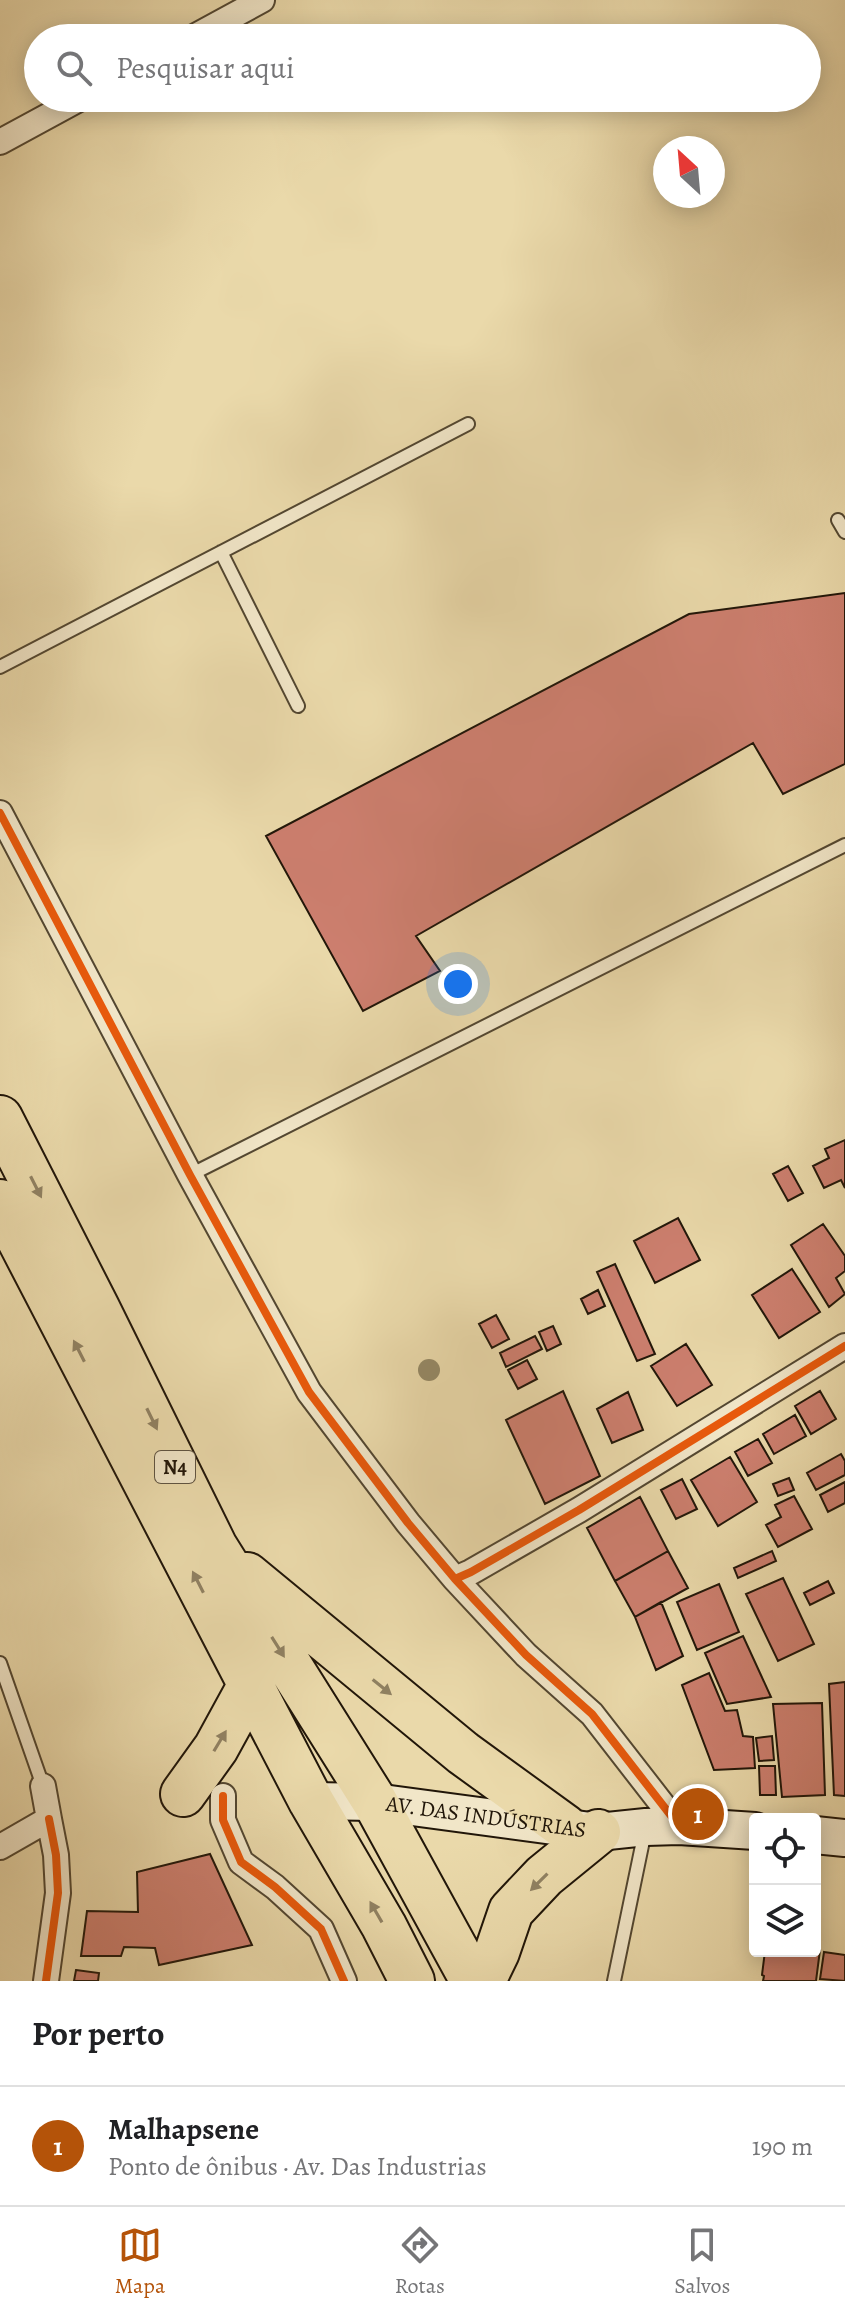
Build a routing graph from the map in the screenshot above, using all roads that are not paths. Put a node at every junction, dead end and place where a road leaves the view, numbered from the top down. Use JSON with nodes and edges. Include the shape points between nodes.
{"nodes":[{"id":1,"x":262,"y":0,"type":"edge"},
{"id":2,"x":218,"y":24,"type":"edge"},
{"id":3,"x":55,"y":112,"type":"edge"},
{"id":4,"x":0,"y":142,"type":"edge"},
{"id":5,"x":468,"y":424,"type":"dead end"},
{"id":6,"x":838,"y":520,"type":"dead end"},
{"id":7,"x":845,"y":532,"type":"edge"},
{"id":8,"x":221,"y":552,"type":"junction"},
{"id":9,"x":0,"y":667,"type":"edge"},
{"id":10,"x":298,"y":706,"type":"dead end"},
{"id":11,"x":0,"y":813,"type":"edge"},
{"id":12,"x":845,"y":845,"type":"edge"},
{"id":13,"x":0,"y":1118,"type":"edge"},
{"id":14,"x":190,"y":1175,"type":"junction"},
{"id":15,"x":0,"y":1202,"type":"edge"},
{"id":16,"x":845,"y":1346,"type":"edge"},
{"id":17,"x":215,"y":1547,"type":"junction"},
{"id":18,"x":455,"y":1579,"type":"junction"},
{"id":19,"x":0,"y":1663,"type":"edge"},
{"id":20,"x":251,"y":1684,"type":"junction"},
{"id":21,"x":43,"y":1786,"type":"joint"},
{"id":22,"x":203,"y":1795,"type":"joint"},
{"id":23,"x":311,"y":1801,"type":"junction"},
{"id":24,"x":375,"y":1802,"type":"junction"},
{"id":25,"x":49,"y":1819,"type":"junction"},
{"id":26,"x":678,"y":1827,"type":"junction"},
{"id":27,"x":582,"y":1829,"type":"junction"},
{"id":28,"x":749,"y":1831,"type":"edge"},
{"id":29,"x":821,"y":1836,"type":"edge"},
{"id":30,"x":845,"y":1838,"type":"edge"},
{"id":31,"x":0,"y":1847,"type":"edge"},
{"id":32,"x":46,"y":1981,"type":"edge"},
{"id":33,"x":344,"y":1981,"type":"edge"},
{"id":34,"x":412,"y":1981,"type":"edge"},
{"id":35,"x":473,"y":1981,"type":"edge"},
{"id":36,"x":483,"y":1981,"type":"edge"},
{"id":37,"x":614,"y":1981,"type":"edge"}],
"edges":[{"from":1,"to":2,"type":"street"},
{"from":3,"to":4,"type":"street"},
{"from":5,"to":8,"type":"lane"},
{"from":6,"to":7,"type":"lane"},
{"from":8,"to":9,"type":"lane"},
{"from":8,"to":10,"type":"lane"},
{"from":11,"to":14,"type":"street"},
{"from":12,"to":14,"type":"lane"},
{"from":13,"to":17,"type":"highway","number":"N4","one_way":true},
{"from":14,"to":18,"type":"street","via":[[309,1392]]},
{"from":20,"to":15,"type":"highway","number":"N4","one_way":true},
{"from":16,"to":18,"type":"street","via":[[579,1510]]},
{"from":17,"to":24,"type":"highway","number":"N4","one_way":true},
{"from":17,"to":27,"type":"highway","one_way":true,"via":[[463,1753]]},
{"from":18,"to":26,"type":"street","via":[[526,1655],[592,1714]]},
{"from":19,"to":21,"type":"lane"},
{"from":22,"to":20,"type":"highway","one_way":true,"via":[[216,1748]]},
{"from":20,"to":23,"type":"highway","number":"N4"},
{"from":21,"to":25,"type":"street"},
{"from":22,"to":33,"type":"street","via":[[223,1820],[241,1862],[321,1929]]},
{"from":23,"to":24,"type":"main road"},
{"from":34,"to":23,"type":"highway","number":"N4","one_way":true},
{"from":24,"to":27,"type":"main road","name":"AV. DAS INDÚSTRIAS"},
{"from":24,"to":35,"type":"highway","number":"N4"},
{"from":25,"to":31,"type":"street"},
{"from":25,"to":32,"type":"street","via":[[58,1893]]},
{"from":26,"to":27,"type":"main road","name":"AV. DAS INDÚSTRIAS"},
{"from":26,"to":28,"type":"main road","name":"AV. DAS INDÚSTRIAS"},
{"from":26,"to":37,"type":"lane"},
{"from":27,"to":36,"type":"highway","one_way":true,"via":[[511,1911]]},
{"from":29,"to":30,"type":"main road"}]}
